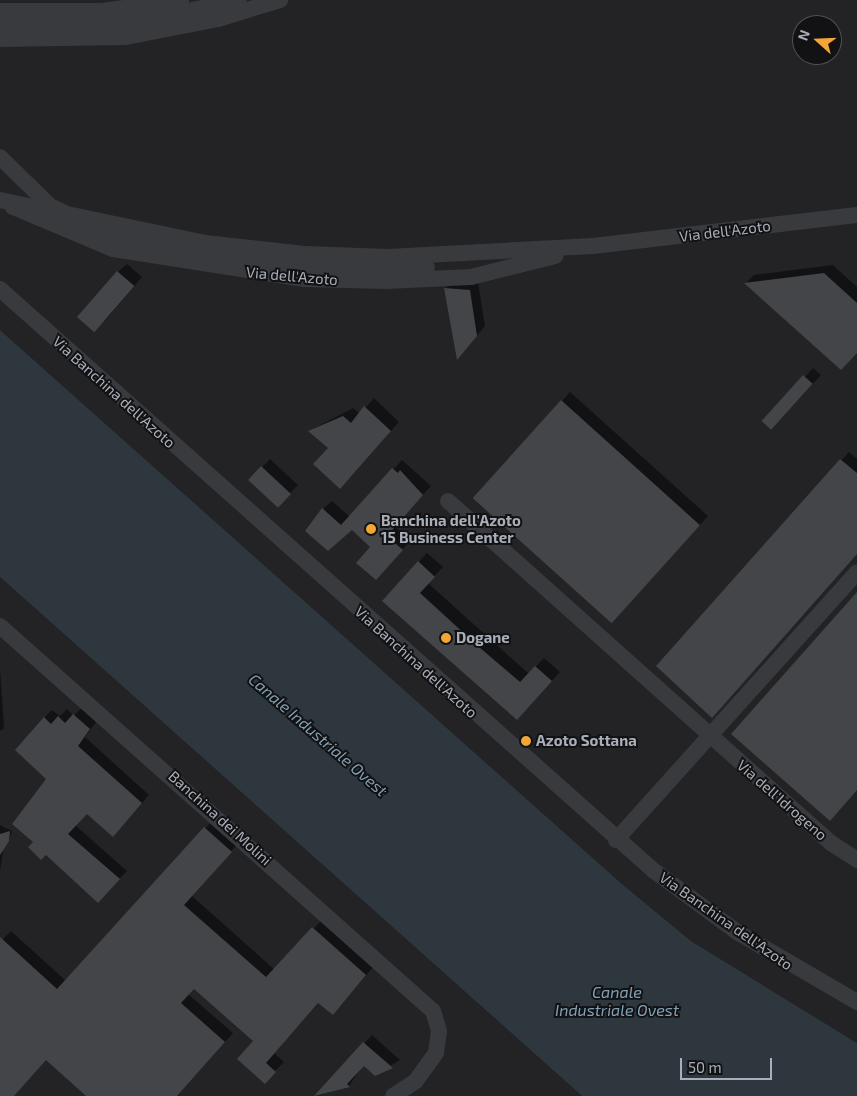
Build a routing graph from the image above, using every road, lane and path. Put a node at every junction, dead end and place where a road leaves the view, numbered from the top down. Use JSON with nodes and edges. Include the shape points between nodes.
{"nodes":[{"id":1,"x":181,"y":0,"type":"edge"},
{"id":2,"x":239,"y":0,"type":"edge"},
{"id":3,"x":280,"y":0,"type":"edge"},
{"id":4,"x":0,"y":11,"type":"edge"},
{"id":5,"x":0,"y":26,"type":"edge"},
{"id":6,"x":0,"y":39,"type":"edge"},
{"id":7,"x":0,"y":157,"type":"edge"},
{"id":8,"x":0,"y":200,"type":"edge"},
{"id":9,"x":857,"y":215,"type":"edge"},
{"id":10,"x":592,"y":246,"type":"junction"},
{"id":11,"x":0,"y":289,"type":"edge"},
{"id":12,"x":448,"y":502,"type":"dead end"},
{"id":13,"x":857,"y":572,"type":"edge"},
{"id":14,"x":0,"y":626,"type":"edge"},
{"id":15,"x":710,"y":736,"type":"junction"},
{"id":16,"x":616,"y":840,"type":"junction"},
{"id":17,"x":857,"y":860,"type":"edge"},
{"id":18,"x":857,"y":1002,"type":"edge"},
{"id":19,"x":392,"y":1096,"type":"edge"}],
"edges":[{"from":1,"to":4,"type":"street","via":[[102,11]]},
{"from":2,"to":5,"type":"street","via":[[137,22]]},
{"from":3,"to":6,"type":"street","via":[[152,33],[87,40]]},
{"from":7,"to":10,"type":"street","name":"Via dell'Azoto","bridge":true,"via":[[50,206],[105,232],[241,259],[389,269],[486,265]]},
{"from":8,"to":10,"type":"street","name":"Via dell'Azoto","via":[[164,236],[304,254],[433,257]]},
{"from":8,"to":10,"type":"street","name":"Via dell'Azoto","via":[[113,249],[305,278],[386,281],[471,277]]},
{"from":9,"to":10,"type":"street","name":"Via dell'Azoto"},
{"from":11,"to":16,"type":"street","name":"Via Banchina dell'Azoto"},
{"from":12,"to":15,"type":"street","name":"Via dell'Idrogeno"},
{"from":13,"to":15,"type":"street"},
{"from":14,"to":19,"type":"street","name":"Banchina dei Molini","via":[[435,1015],[440,1036],[433,1058],[416,1081]]},
{"from":15,"to":16,"type":"street"},
{"from":15,"to":17,"type":"street","name":"Via dell'Idrogeno"},
{"from":16,"to":18,"type":"street","name":"Via Banchina dell'Azoto","via":[[737,932]]}]}
